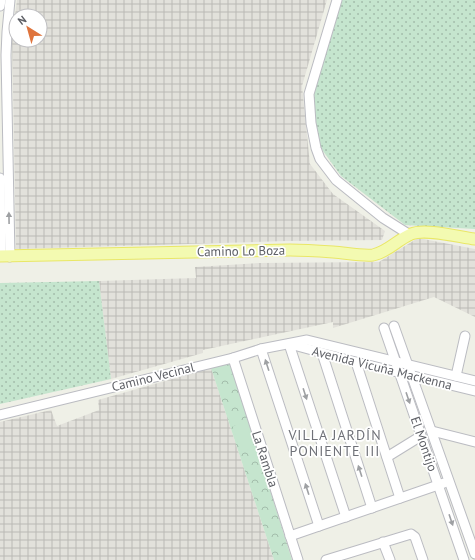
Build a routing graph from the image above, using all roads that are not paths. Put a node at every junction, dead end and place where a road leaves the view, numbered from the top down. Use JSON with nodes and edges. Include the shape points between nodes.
{"nodes":[{"id":1,"x":1,"y":0,"type":"edge"},
{"id":2,"x":10,"y":0,"type":"edge"},
{"id":3,"x":337,"y":0,"type":"edge"},
{"id":4,"x":0,"y":6,"type":"edge"},
{"id":5,"x":3,"y":90,"type":"edge"},
{"id":6,"x":0,"y":178,"type":"edge"},
{"id":7,"x":5,"y":196,"type":"edge"},
{"id":8,"x":410,"y":235,"type":"junction"},
{"id":9,"x":475,"y":239,"type":"edge"},
{"id":10,"x":4,"y":256,"type":"edge"},
{"id":11,"x":394,"y":326,"type":"dead end"},
{"id":12,"x":384,"y":328,"type":"dead end"},
{"id":13,"x":465,"y":336,"type":"dead end"},
{"id":14,"x":306,"y":340,"type":"joint"},
{"id":15,"x":289,"y":344,"type":"junction"},
{"id":16,"x":262,"y":349,"type":"junction"},
{"id":17,"x":322,"y":353,"type":"junction"},
{"id":18,"x":233,"y":358,"type":"junction"},
{"id":19,"x":395,"y":361,"type":"junction"},
{"id":20,"x":356,"y":362,"type":"junction"},
{"id":21,"x":408,"y":364,"type":"junction"},
{"id":22,"x":399,"y":373,"type":"junction"},
{"id":23,"x":456,"y":376,"type":"junction"},
{"id":24,"x":413,"y":377,"type":"junction"},
{"id":25,"x":475,"y":381,"type":"edge"},
{"id":26,"x":475,"y":391,"type":"edge"},
{"id":27,"x":0,"y":415,"type":"edge"},
{"id":28,"x":432,"y":432,"type":"junction"},
{"id":29,"x":421,"y":436,"type":"junction"},
{"id":30,"x":475,"y":442,"type":"edge"},
{"id":31,"x":387,"y":457,"type":"junction"},
{"id":32,"x":450,"y":481,"type":"junction"},
{"id":33,"x":438,"y":485,"type":"junction"},
{"id":34,"x":400,"y":498,"type":"junction"},
{"id":35,"x":372,"y":508,"type":"junction"},
{"id":36,"x":346,"y":517,"type":"junction"},
{"id":37,"x":319,"y":526,"type":"junction"},
{"id":38,"x":290,"y":536,"type":"junction"},
{"id":39,"x":384,"y":542,"type":"junction"},
{"id":40,"x":475,"y":554,"type":"edge"},
{"id":41,"x":356,"y":556,"type":"edge"},
{"id":42,"x":298,"y":560,"type":"edge"},
{"id":43,"x":326,"y":560,"type":"edge"},
{"id":44,"x":390,"y":560,"type":"edge"},
{"id":45,"x":423,"y":560,"type":"edge"},
{"id":46,"x":464,"y":560,"type":"edge"}],
"edges":[{"from":1,"to":4,"type":"street"},
{"from":2,"to":5,"type":"street"},
{"from":3,"to":8,"type":"street","via":[[309,94],[316,148],[320,159],[336,180],[383,218]]},
{"from":5,"to":7,"type":"street","via":[[9,146]]},
{"from":6,"to":7,"type":"street"},
{"from":7,"to":10,"type":"street"},
{"from":8,"to":9,"type":"main road","name":"Camino Lo Boza","via":[[427,232]]},
{"from":8,"to":10,"type":"main road","name":"Camino Lo Boza","via":[[385,251],[366,255],[290,250]]},
{"from":11,"to":21,"type":"street","name":"El Montijo"},
{"from":12,"to":19,"type":"street","name":"El Montijo"},
{"from":13,"to":23,"type":"street"},
{"from":14,"to":15,"type":"street","name":"Camino Vecinal"},
{"from":14,"to":19,"type":"street","name":"Avenida Vicuña Mackenna"},
{"from":15,"to":16,"type":"street","name":"Camino Vecinal"},
{"from":15,"to":17,"type":"street","name":"Avenida Vicuña Mackenna"},
{"from":15,"to":36,"type":"street","one_way":true},
{"from":16,"to":18,"type":"street","name":"Camino Vecinal"},
{"from":37,"to":16,"type":"street","one_way":true},
{"from":17,"to":20,"type":"street","name":"Avenida Vicuña Mackenna"},
{"from":35,"to":17,"type":"street","one_way":true},
{"from":18,"to":27,"type":"street","name":"Camino Vecinal"},
{"from":18,"to":38,"type":"street","name":"La Rambla"},
{"from":19,"to":21,"type":"street","name":"Avenida Vicuña Mackenna"},
{"from":19,"to":22,"type":"street","name":"El Montijo"},
{"from":20,"to":22,"type":"street","name":"Avenida Vicuña Mackenna"},
{"from":20,"to":31,"type":"street"},
{"from":21,"to":23,"type":"street","name":"Avenida Vicuña Mackenna"},
{"from":21,"to":24,"type":"street","name":"El Montijo"},
{"from":22,"to":24,"type":"street","name":"Avenida Vicuña Mackenna"},
{"from":22,"to":29,"type":"street","name":"El Montijo","one_way":true},
{"from":23,"to":25,"type":"street","name":"Avenida Vicuña Mackenna"},
{"from":24,"to":26,"type":"street","name":"Avenida Vicuña Mackenna"},
{"from":24,"to":28,"type":"street","name":"El Montijo"},
{"from":28,"to":30,"type":"street"},
{"from":28,"to":32,"type":"street","name":"El Montijo"},
{"from":29,"to":31,"type":"street"},
{"from":29,"to":33,"type":"street","name":"El Montijo"},
{"from":31,"to":34,"type":"street"},
{"from":32,"to":33,"type":"street"},
{"from":32,"to":40,"type":"street","name":"El Montijo"},
{"from":33,"to":34,"type":"street"},
{"from":33,"to":46,"type":"street","name":"El Montijo","one_way":true},
{"from":34,"to":35,"type":"street"},
{"from":35,"to":36,"type":"street"},
{"from":36,"to":37,"type":"street"},
{"from":37,"to":38,"type":"street"},
{"from":38,"to":42,"type":"street","name":"La Rambla"},
{"from":39,"to":41,"type":"street"},
{"from":39,"to":44,"type":"street"},
{"from":39,"to":45,"type":"street","via":[[413,534]]},
{"from":41,"to":43,"type":"street"}]}
